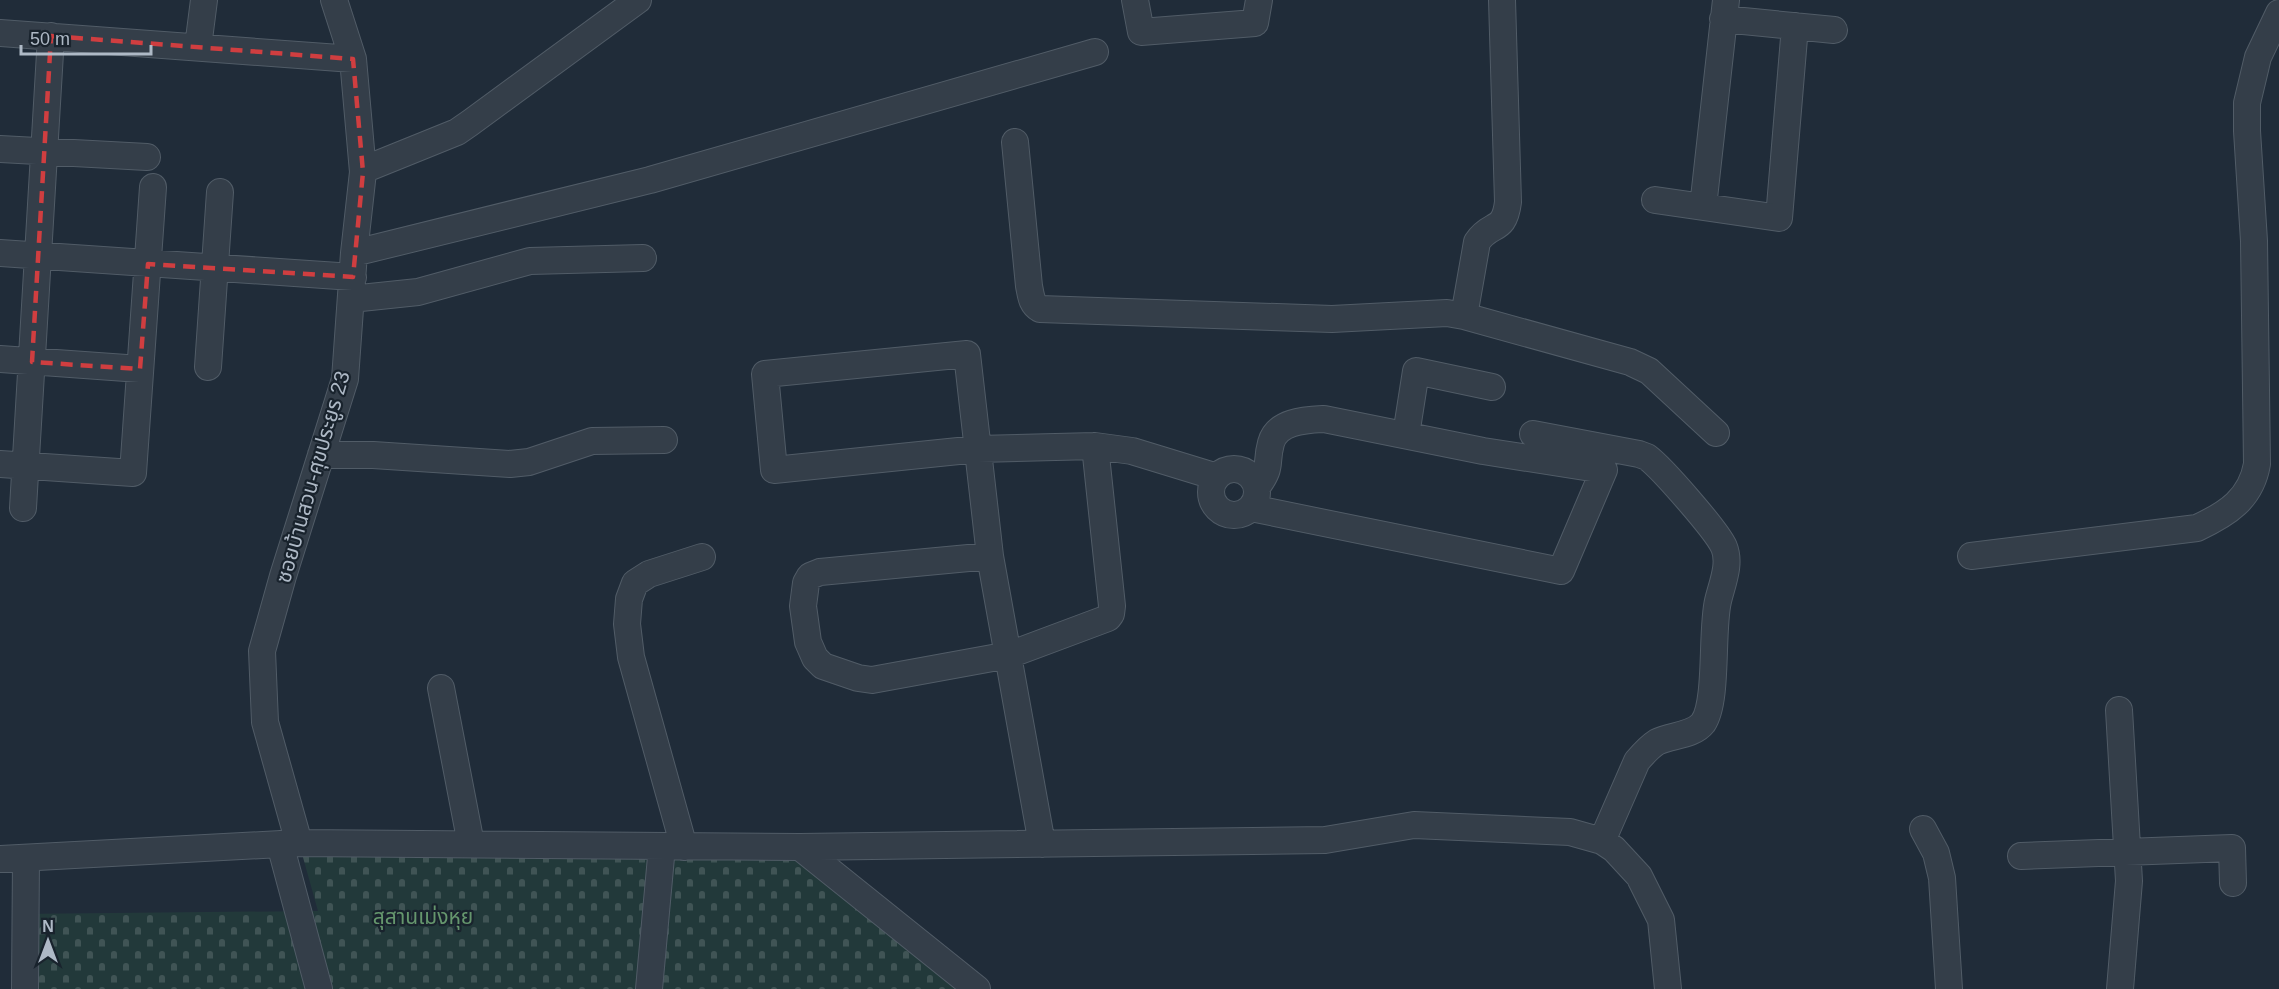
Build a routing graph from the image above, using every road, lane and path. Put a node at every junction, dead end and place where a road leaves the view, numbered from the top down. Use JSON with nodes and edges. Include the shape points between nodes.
{"nodes":[{"id":1,"x":204,"y":0,"type":"edge"},
{"id":2,"x":334,"y":0,"type":"edge"},
{"id":3,"x":638,"y":0,"type":"edge"},
{"id":4,"x":1135,"y":0,"type":"edge"},
{"id":5,"x":1259,"y":0,"type":"edge"},
{"id":6,"x":1502,"y":0,"type":"edge"},
{"id":7,"x":1725,"y":9,"type":"edge"},
{"id":8,"x":2279,"y":13,"type":"edge"},
{"id":9,"x":1795,"y":26,"type":"junction"},
{"id":10,"x":1834,"y":30,"type":"dead end"},
{"id":11,"x":0,"y":33,"type":"edge"},
{"id":12,"x":51,"y":36,"type":"junction"},
{"id":13,"x":198,"y":47,"type":"junction"},
{"id":14,"x":1095,"y":52,"type":"dead end"},
{"id":15,"x":353,"y":59,"type":"junction"},
{"id":16,"x":1015,"y":142,"type":"dead end"},
{"id":17,"x":0,"y":149,"type":"edge"},
{"id":18,"x":44,"y":152,"type":"junction"},
{"id":19,"x":147,"y":158,"type":"dead end"},
{"id":20,"x":363,"y":170,"type":"junction"},
{"id":21,"x":153,"y":187,"type":"dead end"},
{"id":22,"x":220,"y":192,"type":"dead end"},
{"id":23,"x":1655,"y":200,"type":"dead end"},
{"id":24,"x":1702,"y":207,"type":"junction"},
{"id":25,"x":0,"y":253,"type":"edge"},
{"id":26,"x":38,"y":256,"type":"junction"},
{"id":27,"x":643,"y":258,"type":"dead end"},
{"id":28,"x":148,"y":264,"type":"junction"},
{"id":29,"x":214,"y":268,"type":"junction"},
{"id":30,"x":353,"y":276,"type":"junction"},
{"id":31,"x":1464,"y":316,"type":"junction"},
{"id":32,"x":0,"y":359,"type":"edge"},
{"id":33,"x":32,"y":362,"type":"junction"},
{"id":34,"x":208,"y":367,"type":"dead end"},
{"id":35,"x":141,"y":369,"type":"junction"},
{"id":36,"x":1492,"y":387,"type":"dead end"},
{"id":37,"x":1716,"y":433,"type":"dead end"},
{"id":38,"x":1533,"y":434,"type":"dead end"},
{"id":39,"x":1406,"y":435,"type":"junction"},
{"id":40,"x":664,"y":440,"type":"dead end"},
{"id":41,"x":1095,"y":446,"type":"junction"},
{"id":42,"x":978,"y":449,"type":"junction"},
{"id":43,"x":321,"y":455,"type":"junction"},
{"id":44,"x":0,"y":464,"type":"edge"},
{"id":45,"x":26,"y":466,"type":"junction"},
{"id":46,"x":1217,"y":477,"type":"junction"},
{"id":47,"x":1254,"y":497,"type":"junction"},
{"id":48,"x":23,"y":508,"type":"dead end"},
{"id":49,"x":990,"y":556,"type":"junction"},
{"id":50,"x":1971,"y":556,"type":"dead end"},
{"id":51,"x":702,"y":558,"type":"dead end"},
{"id":52,"x":1009,"y":655,"type":"junction"},
{"id":53,"x":441,"y":688,"type":"dead end"},
{"id":54,"x":2119,"y":710,"type":"dead end"},
{"id":55,"x":1923,"y":829,"type":"dead end"},
{"id":56,"x":1602,"y":841,"type":"junction"},
{"id":57,"x":290,"y":843,"type":"junction"},
{"id":58,"x":471,"y":844,"type":"junction"},
{"id":59,"x":1042,"y":844,"type":"junction"},
{"id":60,"x":673,"y":846,"type":"junction"},
{"id":61,"x":800,"y":848,"type":"junction"},
{"id":62,"x":2129,"y":853,"type":"junction"},
{"id":63,"x":2021,"y":856,"type":"dead end"},
{"id":64,"x":26,"y":858,"type":"junction"},
{"id":65,"x":0,"y":859,"type":"edge"},
{"id":66,"x":2233,"y":883,"type":"dead end"},
{"id":67,"x":25,"y":989,"type":"edge"},
{"id":68,"x":319,"y":989,"type":"edge"},
{"id":69,"x":649,"y":989,"type":"edge"},
{"id":70,"x":977,"y":989,"type":"edge"},
{"id":71,"x":1668,"y":989,"type":"edge"},
{"id":72,"x":1949,"y":989,"type":"edge"},
{"id":73,"x":2120,"y":989,"type":"edge"}],
"edges":[{"from":1,"to":13,"type":"street"},
{"from":2,"to":15,"type":"street","name":"ซอยบ้านสวน-ศุขประยูร 23"},
{"from":3,"to":20,"type":"street","via":[[457,132]]},
{"from":4,"to":5,"type":"street","via":[[1141,32],[1255,24]]},
{"from":6,"to":31,"type":"street","via":[[1508,202],[1502,224],[1482,234],[1477,242]]},
{"from":7,"to":9,"type":"street"},
{"from":7,"to":24,"type":"street"},
{"from":8,"to":50,"type":"street","via":[[2258,57],[2247,103],[2254,241],[2254,481],[2246,495],[2227,512],[2196,528]]},
{"from":9,"to":10,"type":"street"},
{"from":9,"to":24,"type":"street","via":[[1779,218]]},
{"from":11,"to":12,"type":"street"},
{"from":12,"to":13,"type":"street"},
{"from":12,"to":18,"type":"street"},
{"from":13,"to":15,"type":"street"},
{"from":14,"to":30,"type":"street","via":[[650,180]]},
{"from":15,"to":20,"type":"street","name":"ซอยบ้านสวน-ศุขประยูร 23"},
{"from":16,"to":31,"type":"street","via":[[1029,286],[1032,301],[1040,309],[1332,319],[1427,313]]},
{"from":17,"to":18,"type":"street"},
{"from":18,"to":19,"type":"street"},
{"from":18,"to":26,"type":"street"},
{"from":20,"to":30,"type":"street","name":"ซอยบ้านสวน-ศุขประยูร 23"},
{"from":21,"to":28,"type":"street"},
{"from":22,"to":29,"type":"street"},
{"from":23,"to":24,"type":"street"},
{"from":25,"to":26,"type":"street"},
{"from":26,"to":28,"type":"street"},
{"from":26,"to":33,"type":"street"},
{"from":27,"to":30,"type":"street","via":[[530,261],[418,292]]},
{"from":28,"to":29,"type":"street"},
{"from":28,"to":35,"type":"street"},
{"from":29,"to":30,"type":"street"},
{"from":29,"to":34,"type":"street"},
{"from":30,"to":43,"type":"street","name":"ซอยบ้านสวน-ศุขประยูร 23","via":[[345,379]]},
{"from":31,"to":37,"type":"street","via":[[1630,362],[1648,371]]},
{"from":32,"to":33,"type":"street"},
{"from":33,"to":35,"type":"street"},
{"from":33,"to":45,"type":"street"},
{"from":35,"to":45,"type":"street","via":[[133,473]]},
{"from":36,"to":39,"type":"street","via":[[1416,371]]},
{"from":38,"to":56,"type":"street","via":[[1647,457],[1719,537],[1726,555],[1714,620],[1706,715],[1696,729],[1657,742],[1645,751]]},
{"from":39,"to":47,"type":"street","via":[[1324,419],[1295,422],[1271,441],[1269,468]]},
{"from":39,"to":47,"type":"street","via":[[1604,470],[1561,571]]},
{"from":40,"to":43,"type":"street","via":[[592,441],[529,462],[510,464]]},
{"from":41,"to":42,"type":"street"},
{"from":41,"to":46,"type":"street","via":[[1132,451]]},
{"from":41,"to":52,"type":"street","via":[[1111,614]]},
{"from":42,"to":42,"type":"street","via":[[967,354],[765,374],[774,470]]},
{"from":42,"to":49,"type":"street"},
{"from":43,"to":57,"type":"street","name":"ซอยบ้านสวน-ศุขประยูร 23","via":[[262,651],[265,722]]},
{"from":44,"to":45,"type":"street"},
{"from":45,"to":48,"type":"street"},
{"from":46,"to":47,"type":"street","via":[[1229,469],[1243,471],[1249,475]]},
{"from":46,"to":47,"type":"street","via":[[1212,498],[1221,511],[1236,515]]},
{"from":49,"to":52,"type":"street"},
{"from":49,"to":52,"type":"street","via":[[820,572],[810,576],[806,583],[804,624],[815,658],[823,666],[858,678],[872,680]]},
{"from":51,"to":60,"type":"street","via":[[649,574],[635,584],[628,599],[631,657]]},
{"from":52,"to":59,"type":"street"},
{"from":53,"to":58,"type":"street"},
{"from":54,"to":62,"type":"street"},
{"from":55,"to":72,"type":"street","via":[[1936,853],[1942,878]]},
{"from":56,"to":59,"type":"street","via":[[1570,832],[1414,825],[1325,840]]},
{"from":56,"to":71,"type":"street","via":[[1639,876],[1661,920]]},
{"from":57,"to":58,"type":"street"},
{"from":57,"to":64,"type":"street"},
{"from":57,"to":68,"type":"street","name":"ซอยบ้านสวน-ศุขประยูร 23"},
{"from":58,"to":60,"type":"street"},
{"from":59,"to":61,"type":"street"},
{"from":60,"to":61,"type":"street"},
{"from":60,"to":69,"type":"street"},
{"from":61,"to":70,"type":"street"},
{"from":62,"to":63,"type":"street"},
{"from":62,"to":66,"type":"street","via":[[2232,848]]},
{"from":62,"to":73,"type":"street"},
{"from":64,"to":65,"type":"street"},
{"from":64,"to":67,"type":"street"}]}
